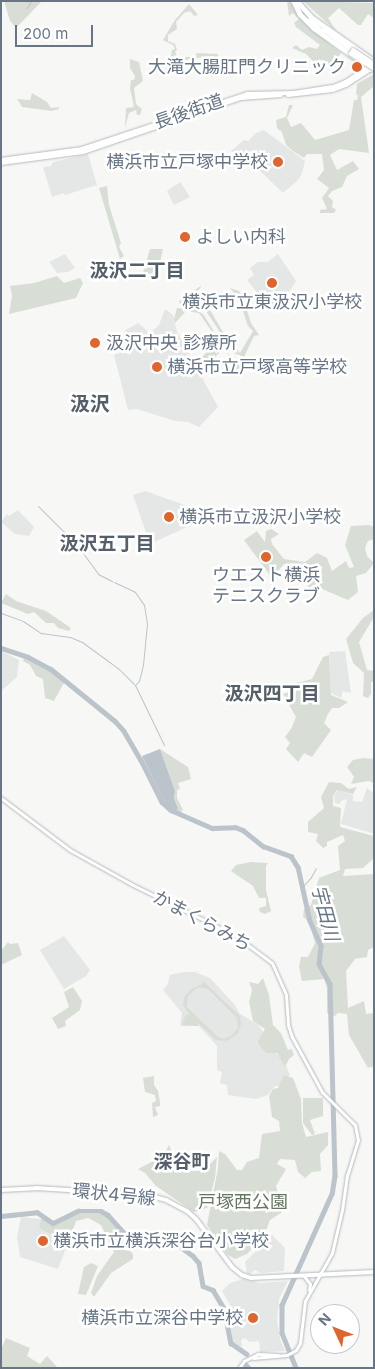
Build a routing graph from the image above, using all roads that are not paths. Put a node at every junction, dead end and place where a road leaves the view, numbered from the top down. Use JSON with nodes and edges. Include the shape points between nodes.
{"nodes":[{"id":1,"x":294,"y":1,"type":"edge"},
{"id":2,"x":297,"y":1,"type":"edge"},
{"id":3,"x":311,"y":17,"type":"junction"},
{"id":4,"x":352,"y":52,"type":"junction"},
{"id":5,"x":369,"y":57,"type":"junction"},
{"id":6,"x":362,"y":64,"type":"junction"},
{"id":7,"x":372,"y":66,"type":"edge"},
{"id":8,"x":362,"y":72,"type":"junction"},
{"id":9,"x":1,"y":162,"type":"edge"},
{"id":10,"x":1,"y":798,"type":"edge"},
{"id":11,"x":1,"y":1190,"type":"edge"},
{"id":12,"x":374,"y":1272,"type":"edge"},
{"id":13,"x":320,"y":1275,"type":"junction"},
{"id":14,"x":304,"y":1276,"type":"junction"},
{"id":15,"x":309,"y":1291,"type":"junction"},
{"id":16,"x":239,"y":1368,"type":"edge"}],
"edges":[{"from":1,"to":4,"type":"highway","via":[[324,33]]},
{"from":1,"to":6,"type":"highway","via":[[300,14],[314,28]]},
{"from":2,"to":3,"type":"highway"},
{"from":3,"to":4,"type":"highway"},
{"from":3,"to":5,"type":"highway"},
{"from":4,"to":7,"type":"highway","bridge":true},
{"from":5,"to":6,"type":"highway"},
{"from":5,"to":7,"type":"highway"},
{"from":6,"to":7,"type":"highway"},
{"from":6,"to":8,"type":"highway"},
{"from":7,"to":8,"type":"main road","name":"長後街道"},
{"from":7,"to":9,"type":"main road","name":"長後街道","via":[[333,90],[300,95],[249,96],[83,152]]},
{"from":8,"to":9,"type":"main road","name":"長後街道","via":[[333,87],[294,93],[240,95],[82,149]]},
{"from":10,"to":13,"type":"main road","name":"かまくらみち","via":[[70,850],[236,936],[272,963],[286,995],[292,1037],[322,1092],[355,1125],[358,1140],[347,1175],[332,1253]]},
{"from":11,"to":14,"type":"main road","name":"環状4号線","via":[[75,1190],[166,1200],[196,1219],[242,1275],[260,1279]]},
{"from":12,"to":13,"type":"main road","name":"環状4号線"},
{"from":13,"to":14,"type":"main road","name":"環状4号線"},
{"from":13,"to":15,"type":"main road","name":"かまくらみち"},
{"from":14,"to":15,"type":"main road","via":[[310,1284]]},
{"from":15,"to":16,"type":"main road","via":[[303,1308],[301,1340],[290,1354],[253,1358],[244,1361]]}]}
